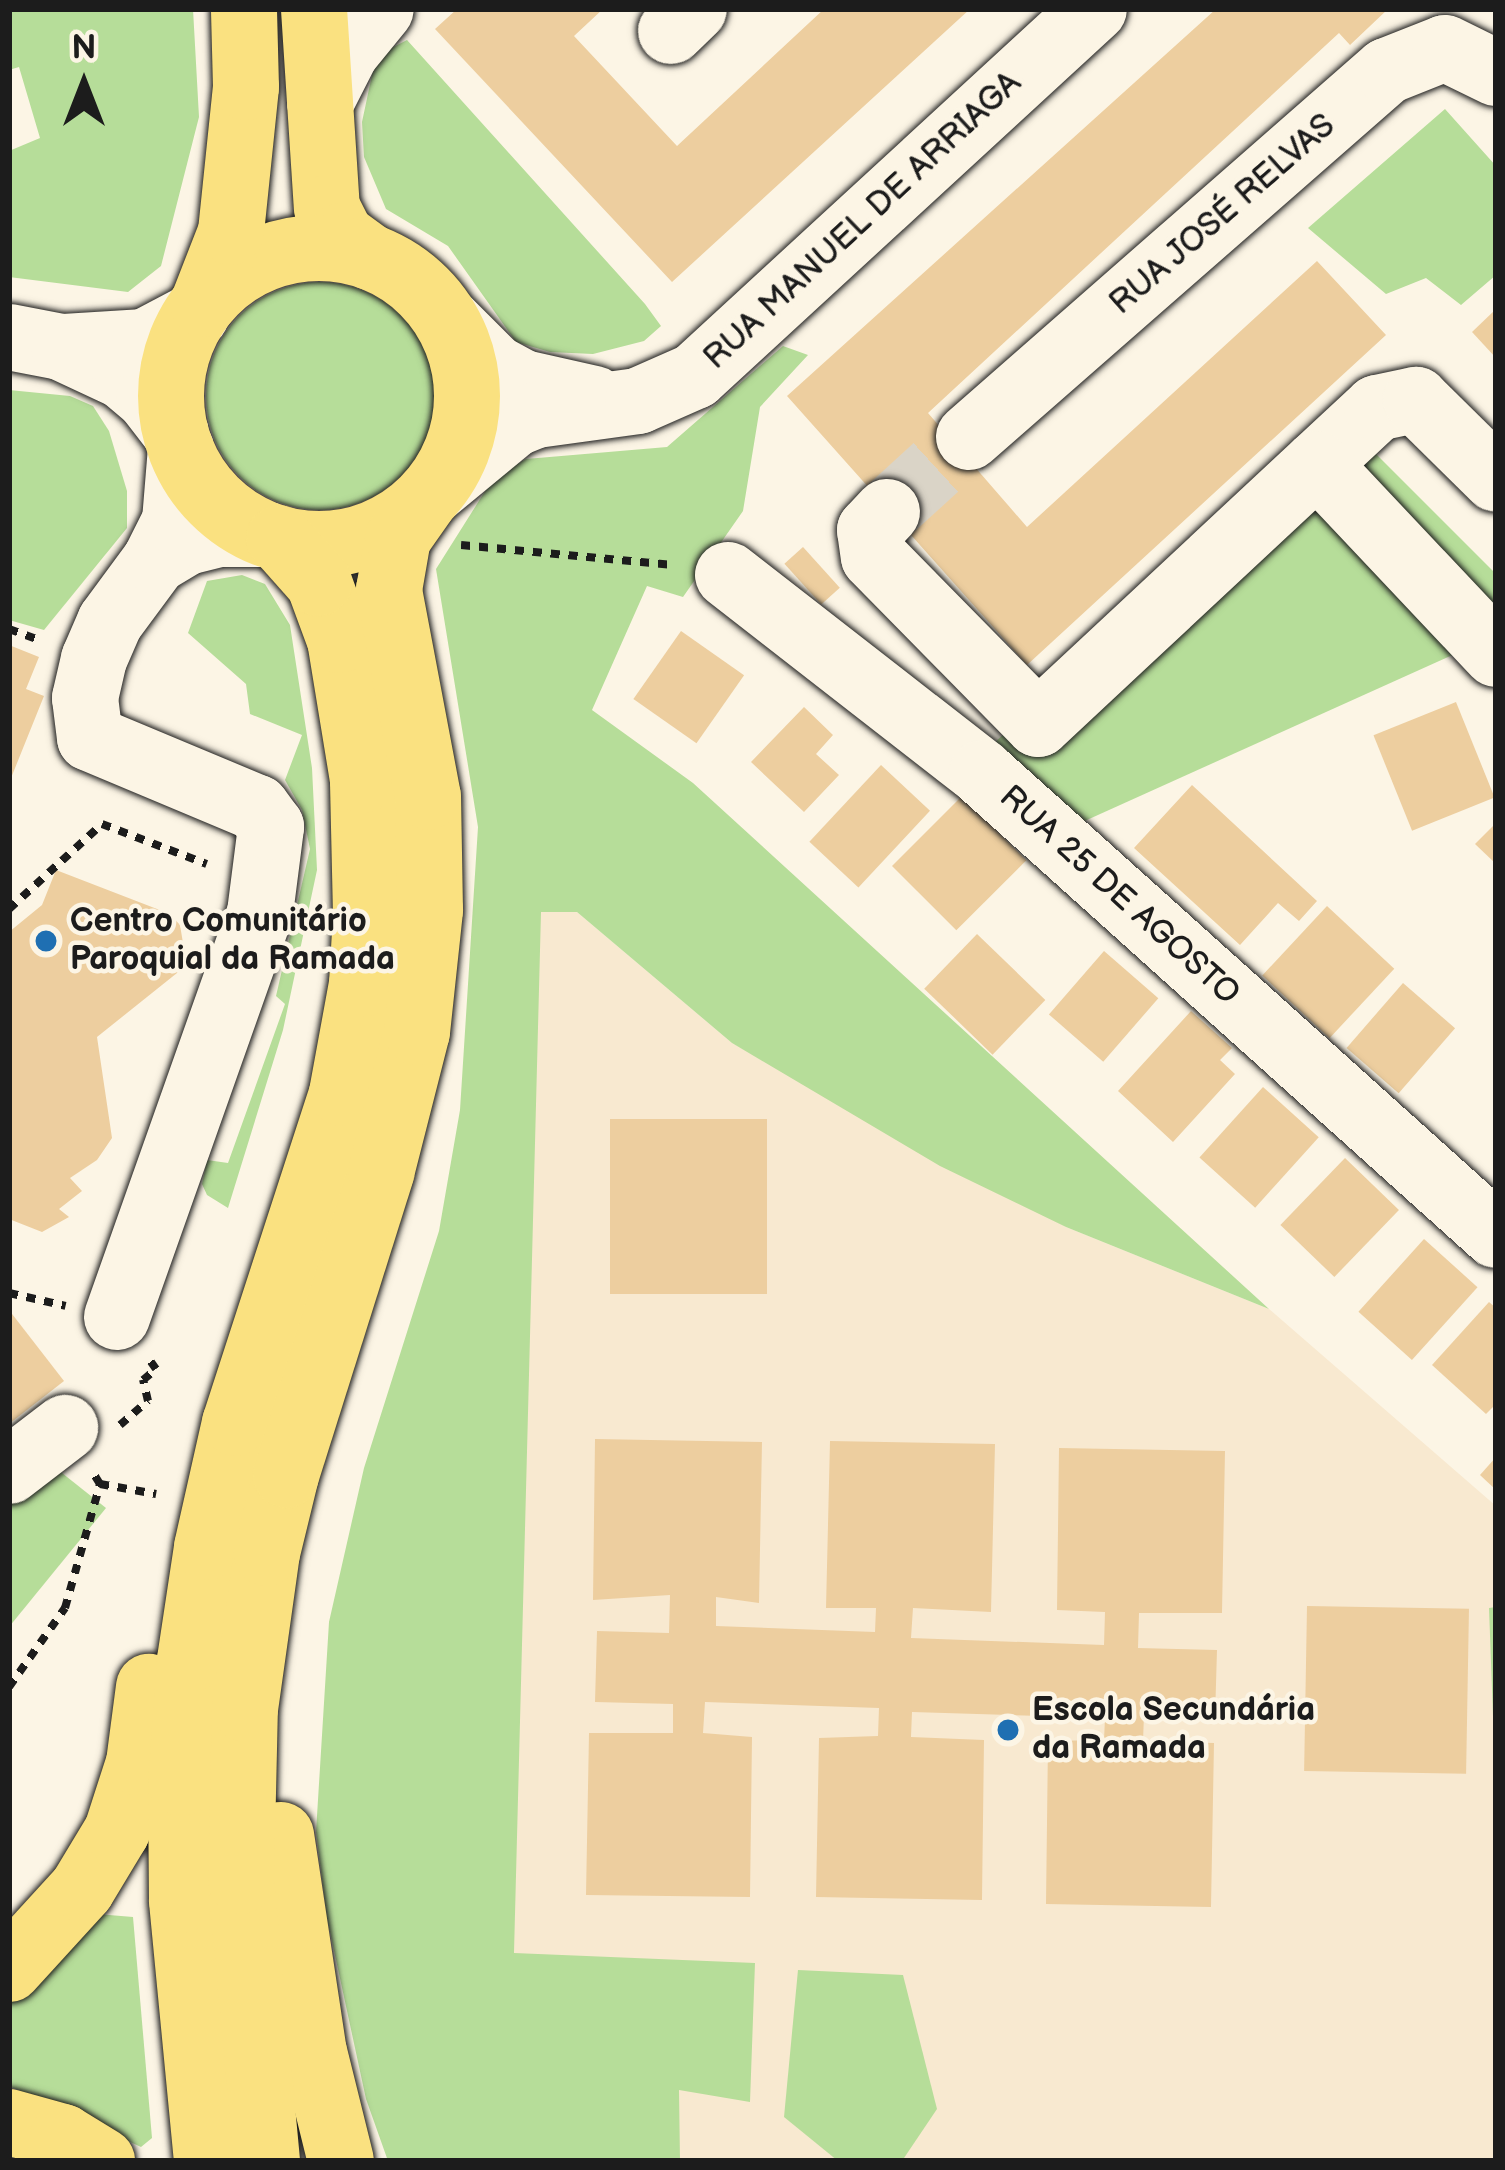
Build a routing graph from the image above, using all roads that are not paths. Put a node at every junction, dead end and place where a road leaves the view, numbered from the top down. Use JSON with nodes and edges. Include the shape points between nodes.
{"nodes":[{"id":1,"x":244,"y":9,"type":"edge"},
{"id":2,"x":314,"y":9,"type":"edge"},
{"id":3,"x":381,"y":9,"type":"edge"},
{"id":4,"x":1094,"y":9,"type":"edge"},
{"id":5,"x":1496,"y":73,"type":"edge"},
{"id":6,"x":320,"y":103,"type":"junction"},
{"id":7,"x":370,"y":257,"type":"junction"},
{"id":8,"x":200,"y":309,"type":"junction"},
{"id":9,"x":446,"y":319,"type":"junction"},
{"id":10,"x":35,"y":342,"type":"edge"},
{"id":11,"x":615,"y":402,"type":"junction"},
{"id":12,"x":969,"y":437,"type":"tunnel mouth"},
{"id":13,"x":178,"y":441,"type":"junction"},
{"id":14,"x":1317,"y":464,"type":"junction"},
{"id":15,"x":1496,"y":479,"type":"edge"},
{"id":16,"x":439,"y":512,"type":"junction"},
{"id":17,"x":886,"y":512,"type":"tunnel mouth"},
{"id":18,"x":272,"y":536,"type":"junction"},
{"id":19,"x":154,"y":561,"type":"junction"},
{"id":20,"x":728,"y":575,"type":"road end"},
{"id":21,"x":1496,"y":654,"type":"edge"},
{"id":22,"x":1496,"y":1235,"type":"edge"},
{"id":23,"x":117,"y":1317,"type":"road end"},
{"id":24,"x":88,"y":1430,"type":"road end"},
{"id":25,"x":9,"y":1471,"type":"edge"},
{"id":26,"x":220,"y":1481,"type":"junction"},
{"id":27,"x":253,"y":1636,"type":"junction"},
{"id":28,"x":9,"y":1969,"type":"edge"},
{"id":29,"x":9,"y":2122,"type":"edge"},
{"id":30,"x":102,"y":2161,"type":"edge"},
{"id":31,"x":207,"y":2161,"type":"edge"},
{"id":32,"x":267,"y":2161,"type":"edge"},
{"id":33,"x":341,"y":2161,"type":"edge"}],
"edges":[{"from":1,"to":8,"type":"main road","via":[[245,105],[231,232]]},
{"from":2,"to":6,"type":"main road"},
{"from":3,"to":6,"type":"street"},
{"from":4,"to":11,"type":"street","name":"RUA MANUEL DE ARRIAGA","via":[[695,376]]},
{"from":5,"to":12,"type":"street","name":"RUA JOSÉ RELVAS","via":[[1444,48],[1387,71]]},
{"from":6,"to":7,"type":"main road","via":[[332,224]]},
{"from":7,"to":8,"type":"main road","via":[[292,250],[238,272]]},
{"from":7,"to":9,"type":"main road","via":[[414,282]]},
{"from":8,"to":10,"type":"street","via":[[145,342]]},
{"from":8,"to":13,"type":"main road","via":[[173,374]]},
{"from":9,"to":11,"type":"street","name":"RUA MANUEL DE ARRIAGA","via":[[483,358],[523,383]]},
{"from":9,"to":16,"type":"main road","via":[[466,372],[467,410]]},
{"from":10,"to":13,"type":"street","via":[[123,376]]},
{"from":11,"to":16,"type":"street","name":"RUA MANUEL DE ARRIAGA","via":[[514,424]]},
{"from":13,"to":18,"type":"main road","via":[[213,500]]},
{"from":13,"to":19,"type":"street","via":[[175,520]]},
{"from":14,"to":15,"type":"street","via":[[1377,408],[1417,400]]},
{"from":14,"to":17,"type":"street","via":[[1038,724],[874,557],[870,530]]},
{"from":14,"to":21,"type":"street"},
{"from":16,"to":18,"type":"main road","via":[[355,540]]},
{"from":16,"to":27,"type":"main road","via":[[398,538],[389,590],[428,797],[430,910],[417,1032],[286,1475]]},
{"from":18,"to":19,"type":"street","via":[[203,538]]},
{"from":18,"to":26,"type":"main road","via":[[319,583],[340,640],[363,780],[366,914],[342,1093]]},
{"from":19,"to":23,"type":"street","via":[[94,659],[86,698],[90,738],[257,808],[271,827],[260,913]]},
{"from":20,"to":22,"type":"street","name":"RUA 25 DE AGOSTO","via":[[982,773]]},
{"from":24,"to":25,"type":"street"},
{"from":26,"to":28,"type":"main road","via":[[170,1545],[139,1762],[117,1831],[82,1889]]},
{"from":26,"to":31,"type":"main road","via":[[197,1609],[181,1783],[184,1936]]},
{"from":27,"to":32,"type":"main road","via":[[241,1881]]},
{"from":27,"to":33,"type":"main road","via":[[282,1725],[290,1919]]},
{"from":29,"to":30,"type":"main road","via":[[63,2138]]}]}
